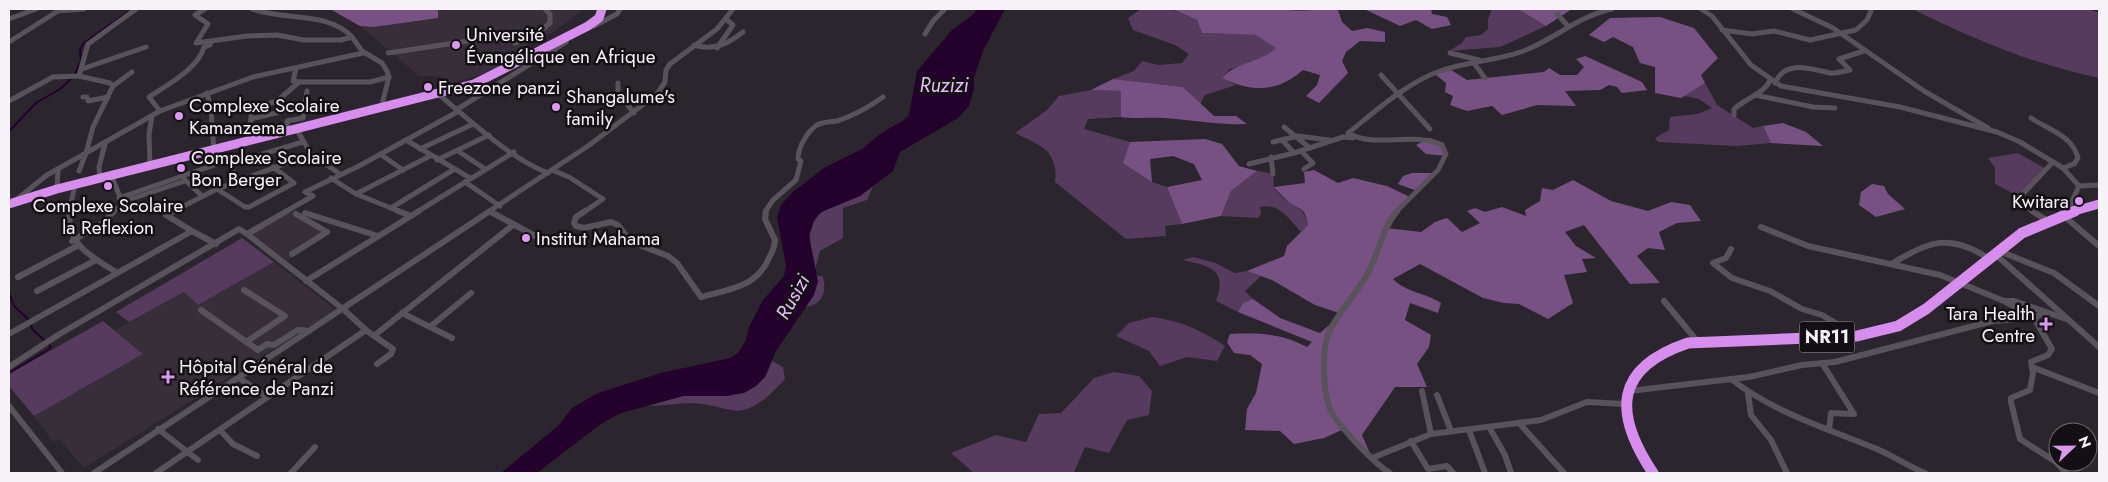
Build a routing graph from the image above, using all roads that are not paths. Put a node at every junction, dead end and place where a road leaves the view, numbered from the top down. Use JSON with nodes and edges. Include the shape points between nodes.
{"nodes":[{"id":1,"x":36,"y":9,"type":"edge"},
{"id":2,"x":84,"y":9,"type":"edge"},
{"id":3,"x":136,"y":9,"type":"edge"},
{"id":4,"x":204,"y":9,"type":"edge"},
{"id":5,"x":252,"y":9,"type":"edge"},
{"id":6,"x":545,"y":9,"type":"edge"},
{"id":7,"x":602,"y":9,"type":"edge"},
{"id":8,"x":620,"y":9,"type":"edge"},
{"id":9,"x":733,"y":9,"type":"edge"},
{"id":10,"x":945,"y":9,"type":"edge"},
{"id":11,"x":1612,"y":9,"type":"edge"},
{"id":12,"x":1701,"y":9,"type":"edge"},
{"id":13,"x":1793,"y":9,"type":"edge"},
{"id":14,"x":1871,"y":11,"type":"dead end"},
{"id":15,"x":1557,"y":14,"type":"dead end"},
{"id":16,"x":9,"y":19,"type":"edge"},
{"id":17,"x":726,"y":19,"type":"junction"},
{"id":18,"x":1566,"y":25,"type":"junction"},
{"id":19,"x":1722,"y":30,"type":"junction"},
{"id":20,"x":743,"y":32,"type":"dead end"},
{"id":21,"x":925,"y":34,"type":"dead end"},
{"id":22,"x":1841,"y":34,"type":"junction"},
{"id":23,"x":352,"y":37,"type":"junction"},
{"id":24,"x":482,"y":40,"type":"dead end"},
{"id":25,"x":211,"y":41,"type":"junction"},
{"id":26,"x":9,"y":42,"type":"edge"},
{"id":27,"x":515,"y":43,"type":"dead end"},
{"id":28,"x":694,"y":45,"type":"junction"},
{"id":29,"x":146,"y":47,"type":"dead end"},
{"id":30,"x":717,"y":48,"type":"junction"},
{"id":31,"x":1864,"y":51,"type":"junction"},
{"id":32,"x":363,"y":53,"type":"junction"},
{"id":33,"x":388,"y":53,"type":"dead end"},
{"id":34,"x":1450,"y":53,"type":"dead end"},
{"id":35,"x":1482,"y":61,"type":"junction"},
{"id":36,"x":1473,"y":62,"type":"junction"},
{"id":37,"x":296,"y":68,"type":"junction"},
{"id":38,"x":82,"y":69,"type":"junction"},
{"id":39,"x":132,"y":72,"type":"dead end"},
{"id":40,"x":1381,"y":75,"type":"dead end"},
{"id":41,"x":78,"y":76,"type":"junction"},
{"id":42,"x":389,"y":77,"type":"junction"},
{"id":43,"x":1485,"y":78,"type":"dead end"},
{"id":44,"x":1770,"y":80,"type":"junction"},
{"id":45,"x":299,"y":82,"type":"junction"},
{"id":46,"x":618,"y":83,"type":"dead end"},
{"id":47,"x":1775,"y":83,"type":"junction"},
{"id":48,"x":113,"y":86,"type":"junction"},
{"id":49,"x":306,"y":91,"type":"dead end"},
{"id":50,"x":207,"y":93,"type":"junction"},
{"id":51,"x":438,"y":94,"type":"junction"},
{"id":52,"x":1755,"y":95,"type":"junction"},
{"id":53,"x":883,"y":96,"type":"dead end"},
{"id":54,"x":83,"y":97,"type":"dead end"},
{"id":55,"x":108,"y":97,"type":"junction"},
{"id":56,"x":1397,"y":97,"type":"junction"},
{"id":57,"x":9,"y":102,"type":"edge"},
{"id":58,"x":304,"y":106,"type":"junction"},
{"id":59,"x":381,"y":108,"type":"junction"},
{"id":60,"x":1835,"y":108,"type":"dead end"},
{"id":61,"x":160,"y":111,"type":"junction"},
{"id":62,"x":456,"y":111,"type":"junction"},
{"id":63,"x":634,"y":112,"type":"junction"},
{"id":64,"x":1734,"y":114,"type":"dead end"},
{"id":65,"x":152,"y":116,"type":"junction"},
{"id":66,"x":303,"y":118,"type":"junction"},
{"id":67,"x":2030,"y":118,"type":"dead end"},
{"id":68,"x":251,"y":119,"type":"junction"},
{"id":69,"x":473,"y":124,"type":"junction"},
{"id":70,"x":246,"y":126,"type":"dead end"},
{"id":71,"x":1284,"y":127,"type":"dead end"},
{"id":72,"x":300,"y":129,"type":"junction"},
{"id":73,"x":1430,"y":129,"type":"dead end"},
{"id":74,"x":287,"y":132,"type":"junction"},
{"id":75,"x":1997,"y":132,"type":"junction"},
{"id":76,"x":489,"y":136,"type":"junction"},
{"id":77,"x":1298,"y":136,"type":"junction"},
{"id":78,"x":1353,"y":138,"type":"junction"},
{"id":79,"x":406,"y":140,"type":"junction"},
{"id":80,"x":1283,"y":141,"type":"junction"},
{"id":81,"x":1331,"y":141,"type":"junction"},
{"id":82,"x":303,"y":142,"type":"junction"},
{"id":83,"x":1273,"y":142,"type":"dead end"},
{"id":84,"x":105,"y":144,"type":"junction"},
{"id":85,"x":1310,"y":148,"type":"junction"},
{"id":86,"x":420,"y":149,"type":"junction"},
{"id":87,"x":214,"y":151,"type":"junction"},
{"id":88,"x":458,"y":151,"type":"junction"},
{"id":89,"x":1301,"y":151,"type":"junction"},
{"id":90,"x":514,"y":152,"type":"junction"},
{"id":91,"x":86,"y":153,"type":"junction"},
{"id":92,"x":312,"y":154,"type":"junction"},
{"id":93,"x":380,"y":154,"type":"junction"},
{"id":94,"x":1294,"y":154,"type":"junction"},
{"id":95,"x":430,"y":156,"type":"junction"},
{"id":96,"x":1271,"y":157,"type":"junction"},
{"id":97,"x":438,"y":160,"type":"junction"},
{"id":98,"x":2053,"y":162,"type":"junction"},
{"id":99,"x":229,"y":164,"type":"junction"},
{"id":100,"x":1249,"y":164,"type":"dead end"},
{"id":101,"x":150,"y":167,"type":"junction"},
{"id":102,"x":274,"y":167,"type":"junction"},
{"id":103,"x":535,"y":168,"type":"junction"},
{"id":104,"x":2063,"y":168,"type":"junction"},
{"id":105,"x":58,"y":169,"type":"junction"},
{"id":106,"x":485,"y":169,"type":"junction"},
{"id":107,"x":1304,"y":169,"type":"dead end"},
{"id":108,"x":403,"y":170,"type":"junction"},
{"id":109,"x":453,"y":170,"type":"junction"},
{"id":110,"x":80,"y":171,"type":"dead end"},
{"id":111,"x":550,"y":171,"type":"junction"},
{"id":112,"x":340,"y":174,"type":"junction"},
{"id":113,"x":1273,"y":174,"type":"dead end"},
{"id":114,"x":112,"y":177,"type":"junction"},
{"id":115,"x":184,"y":178,"type":"junction"},
{"id":116,"x":331,"y":178,"type":"junction"},
{"id":117,"x":100,"y":179,"type":"junction"},
{"id":118,"x":239,"y":180,"type":"junction"},
{"id":119,"x":468,"y":180,"type":"junction"},
{"id":120,"x":537,"y":180,"type":"junction"},
{"id":121,"x":75,"y":185,"type":"junction"},
{"id":122,"x":2099,"y":185,"type":"edge"},
{"id":123,"x":2079,"y":186,"type":"junction"},
{"id":124,"x":57,"y":189,"type":"junction"},
{"id":125,"x":217,"y":189,"type":"junction"},
{"id":126,"x":356,"y":194,"type":"junction"},
{"id":127,"x":202,"y":196,"type":"junction"},
{"id":128,"x":12,"y":203,"type":"edge"},
{"id":129,"x":2099,"y":204,"type":"edge"},
{"id":130,"x":500,"y":206,"type":"junction"},
{"id":131,"x":391,"y":208,"type":"junction"},
{"id":132,"x":116,"y":209,"type":"dead end"},
{"id":133,"x":491,"y":212,"type":"junction"},
{"id":134,"x":305,"y":213,"type":"dead end"},
{"id":135,"x":296,"y":214,"type":"dead end"},
{"id":136,"x":2064,"y":214,"type":"junction"},
{"id":137,"x":410,"y":216,"type":"junction"},
{"id":138,"x":320,"y":218,"type":"junction"},
{"id":139,"x":2048,"y":221,"type":"junction"},
{"id":140,"x":312,"y":223,"type":"junction"},
{"id":141,"x":513,"y":225,"type":"junction"},
{"id":142,"x":1761,"y":228,"type":"dead end"},
{"id":143,"x":192,"y":231,"type":"junction"},
{"id":144,"x":248,"y":234,"type":"junction"},
{"id":145,"x":378,"y":236,"type":"junction"},
{"id":146,"x":537,"y":237,"type":"dead end"},
{"id":147,"x":72,"y":240,"type":"junction"},
{"id":148,"x":216,"y":244,"type":"junction"},
{"id":149,"x":77,"y":246,"type":"junction"},
{"id":150,"x":2099,"y":246,"type":"edge"},
{"id":151,"x":1731,"y":249,"type":"dead end"},
{"id":152,"x":292,"y":254,"type":"dead end"},
{"id":153,"x":1994,"y":254,"type":"junction"},
{"id":154,"x":96,"y":260,"type":"junction"},
{"id":155,"x":1892,"y":263,"type":"junction"},
{"id":156,"x":116,"y":272,"type":"junction"},
{"id":157,"x":18,"y":277,"type":"dead end"},
{"id":158,"x":306,"y":281,"type":"junction"},
{"id":159,"x":1959,"y":282,"type":"junction"},
{"id":160,"x":244,"y":290,"type":"dead end"},
{"id":161,"x":37,"y":291,"type":"dead end"},
{"id":162,"x":471,"y":293,"type":"dead end"},
{"id":163,"x":1664,"y":301,"type":"dead end"},
{"id":164,"x":2004,"y":301,"type":"junction"},
{"id":165,"x":2099,"y":306,"type":"edge"},
{"id":166,"x":343,"y":309,"type":"junction"},
{"id":167,"x":201,"y":310,"type":"dead end"},
{"id":168,"x":2045,"y":312,"type":"junction"},
{"id":169,"x":402,"y":313,"type":"junction"},
{"id":170,"x":2034,"y":318,"type":"junction"},
{"id":171,"x":2066,"y":319,"type":"junction"},
{"id":172,"x":431,"y":326,"type":"junction"},
{"id":173,"x":366,"y":330,"type":"junction"},
{"id":174,"x":309,"y":331,"type":"junction"},
{"id":175,"x":9,"y":334,"type":"edge"},
{"id":176,"x":375,"y":335,"type":"junction"},
{"id":177,"x":1857,"y":336,"type":"junction"},
{"id":178,"x":452,"y":338,"type":"dead end"},
{"id":179,"x":246,"y":342,"type":"junction"},
{"id":180,"x":1698,"y":342,"type":"junction"},
{"id":181,"x":2099,"y":347,"type":"edge"},
{"id":182,"x":1822,"y":363,"type":"junction"},
{"id":183,"x":377,"y":364,"type":"dead end"},
{"id":184,"x":9,"y":367,"type":"edge"},
{"id":185,"x":2032,"y":367,"type":"junction"},
{"id":186,"x":239,"y":378,"type":"junction"},
{"id":187,"x":1731,"y":379,"type":"junction"},
{"id":188,"x":1422,"y":391,"type":"dead end"},
{"id":189,"x":1627,"y":392,"type":"junction"},
{"id":190,"x":2099,"y":392,"type":"edge"},
{"id":191,"x":1748,"y":393,"type":"junction"},
{"id":192,"x":266,"y":396,"type":"junction"},
{"id":193,"x":1437,"y":396,"type":"dead end"},
{"id":194,"x":1625,"y":404,"type":"junction"},
{"id":195,"x":9,"y":406,"type":"edge"},
{"id":196,"x":1519,"y":423,"type":"junction"},
{"id":197,"x":1488,"y":427,"type":"junction"},
{"id":198,"x":158,"y":429,"type":"junction"},
{"id":199,"x":220,"y":430,"type":"junction"},
{"id":200,"x":1469,"y":430,"type":"junction"},
{"id":201,"x":1829,"y":430,"type":"junction"},
{"id":202,"x":1451,"y":431,"type":"junction"},
{"id":203,"x":1431,"y":434,"type":"junction"},
{"id":204,"x":1411,"y":442,"type":"junction"},
{"id":205,"x":316,"y":447,"type":"dead end"},
{"id":206,"x":186,"y":452,"type":"junction"},
{"id":207,"x":257,"y":456,"type":"dead end"},
{"id":208,"x":1372,"y":458,"type":"junction"},
{"id":209,"x":198,"y":460,"type":"dead end"},
{"id":210,"x":62,"y":473,"type":"edge"},
{"id":211,"x":94,"y":473,"type":"edge"},
{"id":212,"x":156,"y":473,"type":"edge"},
{"id":213,"x":292,"y":473,"type":"edge"},
{"id":214,"x":1390,"y":473,"type":"edge"},
{"id":215,"x":1453,"y":473,"type":"edge"},
{"id":216,"x":1485,"y":473,"type":"edge"},
{"id":217,"x":1511,"y":473,"type":"edge"},
{"id":218,"x":1564,"y":473,"type":"edge"},
{"id":219,"x":1653,"y":473,"type":"edge"},
{"id":220,"x":1787,"y":473,"type":"edge"},
{"id":221,"x":1925,"y":473,"type":"edge"},
{"id":222,"x":2066,"y":473,"type":"edge"}],
"edges":[{"from":1,"to":16,"type":"street"},
{"from":2,"to":26,"type":"street","via":[[58,11]]},
{"from":3,"to":38,"type":"street","via":[[88,44]]},
{"from":4,"to":25,"type":"street","via":[[196,15],[208,24],[196,43]]},
{"from":5,"to":23,"type":"street","via":[[264,14],[333,23]]},
{"from":6,"to":27,"type":"street","via":[[550,14],[550,23],[537,34]]},
{"from":7,"to":51,"type":"highway","via":[[602,14],[595,21],[567,38],[481,81]]},
{"from":8,"to":62,"type":"street","via":[[617,14]]},
{"from":9,"to":17,"type":"street"},
{"from":10,"to":21,"type":"street"},
{"from":11,"to":18,"type":"street"},
{"from":12,"to":19,"type":"street","via":[[1712,16]]},
{"from":13,"to":22,"type":"street"},
{"from":14,"to":22,"type":"street","via":[[1856,30]]},
{"from":15,"to":18,"type":"street"},
{"from":17,"to":28,"type":"street"},
{"from":17,"to":30,"type":"street","via":[[733,25]]},
{"from":18,"to":35,"type":"street","via":[[1524,51]]},
{"from":19,"to":22,"type":"street","via":[[1752,34],[1774,31],[1804,40]]},
{"from":19,"to":44,"type":"street","via":[[1751,65]]},
{"from":20,"to":30,"type":"street"},
{"from":22,"to":31,"type":"street"},
{"from":23,"to":25,"type":"street","via":[[304,40],[277,35]]},
{"from":23,"to":32,"type":"street"},
{"from":24,"to":33,"type":"street"},
{"from":25,"to":61,"type":"street","via":[[180,76],[149,97]]},
{"from":28,"to":30,"type":"street"},
{"from":28,"to":63,"type":"street","via":[[670,64],[663,87]]},
{"from":29,"to":38,"type":"street"},
{"from":31,"to":47,"type":"street","via":[[1839,59],[1850,70],[1838,70],[1836,73],[1813,67],[1787,70],[1779,74]]},
{"from":31,"to":75,"type":"street","via":[[1924,91]]},
{"from":32,"to":37,"type":"street"},
{"from":32,"to":42,"type":"street","via":[[381,62]]},
{"from":34,"to":35,"type":"street"},
{"from":35,"to":36,"type":"street"},
{"from":36,"to":43,"type":"street"},
{"from":36,"to":56,"type":"street","via":[[1438,71]]},
{"from":37,"to":45,"type":"street","via":[[293,81]]},
{"from":37,"to":50,"type":"street","via":[[253,77]]},
{"from":38,"to":41,"type":"street"},
{"from":39,"to":48,"type":"street"},
{"from":40,"to":56,"type":"street"},
{"from":41,"to":48,"type":"street"},
{"from":41,"to":57,"type":"street","via":[[53,76]]},
{"from":42,"to":45,"type":"street","via":[[370,82]]},
{"from":42,"to":59,"type":"street"},
{"from":44,"to":47,"type":"street"},
{"from":44,"to":52,"type":"street","via":[[1763,92]]},
{"from":45,"to":68,"type":"street","via":[[277,101],[252,109]]},
{"from":46,"to":63,"type":"street","via":[[618,92]]},
{"from":47,"to":75,"type":"street","via":[[1907,109]]},
{"from":48,"to":55,"type":"street"},
{"from":49,"to":58,"type":"street"},
{"from":50,"to":61,"type":"street"},
{"from":50,"to":87,"type":"street"},
{"from":51,"to":59,"type":"highway"},
{"from":51,"to":62,"type":"street"},
{"from":52,"to":60,"type":"street","via":[[1813,107]]},
{"from":52,"to":64,"type":"street","via":[[1734,109]]},
{"from":53,"to":111,"type":"street","via":[[863,110],[837,121],[822,123],[813,130],[799,148],[796,180],[771,200],[767,210],[768,229],[774,236],[775,249],[755,280],[701,297],[677,263],[668,256],[631,242],[618,225],[611,222],[584,228],[576,226],[576,217],[603,200],[569,177]]},
{"from":54,"to":55,"type":"street","via":[[88,101]]},
{"from":55,"to":91,"type":"street","via":[[93,127]]},
{"from":56,"to":73,"type":"street","via":[[1406,101]]},
{"from":56,"to":78,"type":"street","via":[[1348,133]]},
{"from":58,"to":66,"type":"street"},
{"from":58,"to":68,"type":"street"},
{"from":59,"to":72,"type":"highway"},
{"from":61,"to":65,"type":"street"},
{"from":62,"to":69,"type":"street"},
{"from":62,"to":79,"type":"street"},
{"from":63,"to":111,"type":"street"},
{"from":65,"to":84,"type":"street"},
{"from":65,"to":101,"type":"street"},
{"from":66,"to":72,"type":"street"},
{"from":66,"to":74,"type":"street","via":[[288,121]]},
{"from":67,"to":104,"type":"street","via":[[2072,143],[2078,158],[2074,164]]},
{"from":68,"to":70,"type":"street","via":[[250,126]]},
{"from":69,"to":76,"type":"street"},
{"from":69,"to":86,"type":"street"},
{"from":71,"to":77,"type":"street"},
{"from":72,"to":74,"type":"highway"},
{"from":72,"to":82,"type":"street"},
{"from":74,"to":87,"type":"highway"},
{"from":75,"to":98,"type":"street"},
{"from":76,"to":88,"type":"street"},
{"from":76,"to":90,"type":"street"},
{"from":77,"to":80,"type":"street"},
{"from":77,"to":81,"type":"street"},
{"from":77,"to":85,"type":"street"},
{"from":78,"to":81,"type":"street"},
{"from":78,"to":208,"type":"street","via":[[1420,137],[1438,142],[1446,154],[1438,170],[1388,222],[1368,272],[1330,330],[1326,343],[1327,403],[1344,428]]},
{"from":79,"to":86,"type":"street"},
{"from":79,"to":93,"type":"street"},
{"from":80,"to":83,"type":"street"},
{"from":80,"to":94,"type":"street"},
{"from":81,"to":85,"type":"street"},
{"from":82,"to":92,"type":"street"},
{"from":82,"to":99,"type":"street"},
{"from":84,"to":91,"type":"street"},
{"from":84,"to":117,"type":"street","via":[[99,167]]},
{"from":85,"to":89,"type":"street"},
{"from":86,"to":95,"type":"street"},
{"from":87,"to":101,"type":"highway"},
{"from":88,"to":97,"type":"street"},
{"from":88,"to":106,"type":"street"},
{"from":89,"to":94,"type":"street"},
{"from":89,"to":107,"type":"street","via":[[1313,162]]},
{"from":90,"to":103,"type":"street"},
{"from":90,"to":106,"type":"street"},
{"from":91,"to":105,"type":"street"},
{"from":91,"to":110,"type":"street"},
{"from":92,"to":102,"type":"street"},
{"from":92,"to":112,"type":"street"},
{"from":93,"to":108,"type":"street"},
{"from":93,"to":112,"type":"street"},
{"from":94,"to":96,"type":"street"},
{"from":95,"to":97,"type":"street"},
{"from":95,"to":108,"type":"street"},
{"from":96,"to":100,"type":"street"},
{"from":96,"to":113,"type":"street"},
{"from":97,"to":109,"type":"street"},
{"from":98,"to":104,"type":"street"},
{"from":98,"to":139,"type":"street","via":[[2020,197],[2026,207]]},
{"from":99,"to":115,"type":"street","via":[[223,162]]},
{"from":99,"to":118,"type":"street"},
{"from":101,"to":114,"type":"highway"},
{"from":102,"to":118,"type":"street"},
{"from":102,"to":125,"type":"street","via":[[294,183],[250,207],[244,207]]},
{"from":103,"to":111,"type":"street"},
{"from":103,"to":120,"type":"street"},
{"from":104,"to":123,"type":"street"},
{"from":105,"to":124,"type":"street"},
{"from":105,"to":128,"type":"street"},
{"from":106,"to":119,"type":"street"},
{"from":108,"to":126,"type":"street"},
{"from":109,"to":119,"type":"street"},
{"from":109,"to":131,"type":"street"},
{"from":111,"to":120,"type":"street"},
{"from":112,"to":116,"type":"street"},
{"from":114,"to":115,"type":"street","via":[[120,202]]},
{"from":114,"to":117,"type":"highway"},
{"from":115,"to":127,"type":"street"},
{"from":116,"to":126,"type":"street"},
{"from":116,"to":144,"type":"street","via":[[305,192],[313,196]]},
{"from":117,"to":121,"type":"highway"},
{"from":118,"to":125,"type":"street"},
{"from":119,"to":130,"type":"street"},
{"from":119,"to":137,"type":"street"},
{"from":120,"to":130,"type":"street"},
{"from":121,"to":124,"type":"highway"},
{"from":121,"to":147,"type":"street","via":[[69,216]]},
{"from":122,"to":123,"type":"street"},
{"from":123,"to":136,"type":"street"},
{"from":124,"to":128,"type":"highway"},
{"from":125,"to":127,"type":"street"},
{"from":126,"to":131,"type":"street"},
{"from":127,"to":143,"type":"street","via":[[166,216]]},
{"from":129,"to":136,"type":"highway","number":"NR11"},
{"from":130,"to":133,"type":"street"},
{"from":131,"to":137,"type":"street"},
{"from":132,"to":147,"type":"street","via":[[104,222]]},
{"from":133,"to":141,"type":"street"},
{"from":133,"to":166,"type":"street"},
{"from":134,"to":138,"type":"street"},
{"from":135,"to":140,"type":"street"},
{"from":136,"to":139,"type":"highway","number":"NR11"},
{"from":136,"to":150,"type":"street"},
{"from":137,"to":145,"type":"street"},
{"from":138,"to":140,"type":"street"},
{"from":138,"to":145,"type":"street"},
{"from":139,"to":153,"type":"highway","number":"NR11","via":[[2022,233]]},
{"from":140,"to":152,"type":"street","via":[[327,232]]},
{"from":141,"to":146,"type":"street"},
{"from":141,"to":169,"type":"street"},
{"from":142,"to":155,"type":"street","via":[[1808,246]]},
{"from":143,"to":148,"type":"street"},
{"from":143,"to":156,"type":"street"},
{"from":144,"to":148,"type":"street","via":[[240,229]]},
{"from":144,"to":158,"type":"street"},
{"from":145,"to":158,"type":"street"},
{"from":147,"to":149,"type":"street"},
{"from":148,"to":184,"type":"street"},
{"from":149,"to":154,"type":"street"},
{"from":149,"to":157,"type":"street"},
{"from":151,"to":177,"type":"street","via":[[1726,258],[1714,263],[1724,274],[1822,315]]},
{"from":153,"to":155,"type":"street","via":[[1959,242],[1931,245]]},
{"from":153,"to":159,"type":"highway","number":"NR11"},
{"from":153,"to":165,"type":"street","via":[[2054,273]]},
{"from":153,"to":171,"type":"street"},
{"from":154,"to":156,"type":"street"},
{"from":154,"to":161,"type":"street"},
{"from":155,"to":159,"type":"street"},
{"from":156,"to":175,"type":"street"},
{"from":158,"to":166,"type":"street"},
{"from":159,"to":164,"type":"street"},
{"from":159,"to":177,"type":"highway","number":"NR11","via":[[1908,322]]},
{"from":160,"to":179,"type":"street","via":[[285,316]]},
{"from":162,"to":172,"type":"street"},
{"from":163,"to":180,"type":"street"},
{"from":164,"to":168,"type":"street"},
{"from":164,"to":170,"type":"street"},
{"from":166,"to":173,"type":"street"},
{"from":166,"to":174,"type":"street"},
{"from":167,"to":179,"type":"street"},
{"from":168,"to":170,"type":"street"},
{"from":168,"to":171,"type":"street"},
{"from":169,"to":172,"type":"street"},
{"from":169,"to":176,"type":"street"},
{"from":170,"to":182,"type":"street","via":[[1964,328]]},
{"from":170,"to":185,"type":"street","via":[[2052,349],[2048,356],[2034,358]]},
{"from":171,"to":181,"type":"street"},
{"from":172,"to":178,"type":"street"},
{"from":173,"to":176,"type":"street"},
{"from":173,"to":192,"type":"street"},
{"from":174,"to":179,"type":"street","via":[[298,330],[272,346],[267,344],[258,350]]},
{"from":174,"to":186,"type":"street"},
{"from":176,"to":183,"type":"street","via":[[393,349]]},
{"from":177,"to":180,"type":"highway","number":"NR11"},
{"from":180,"to":189,"type":"highway","number":"NR11","via":[[1671,348],[1648,360],[1635,374]]},
{"from":182,"to":187,"type":"street"},
{"from":182,"to":201,"type":"street","via":[[1854,414],[1831,413]]},
{"from":185,"to":190,"type":"street"},
{"from":185,"to":222,"type":"street","via":[[2030,390],[2011,398],[2019,436]]},
{"from":186,"to":192,"type":"street"},
{"from":186,"to":198,"type":"street"},
{"from":187,"to":189,"type":"street"},
{"from":187,"to":191,"type":"street"},
{"from":188,"to":203,"type":"street"},
{"from":189,"to":194,"type":"highway","number":"NR11"},
{"from":191,"to":201,"type":"street"},
{"from":191,"to":220,"type":"street","via":[[1752,415],[1771,440]]},
{"from":192,"to":199,"type":"street"},
{"from":193,"to":202,"type":"street"},
{"from":194,"to":196,"type":"street","via":[[1587,402],[1541,420]]},
{"from":194,"to":219,"type":"highway","number":"NR11","via":[[1630,435]]},
{"from":195,"to":210,"type":"street"},
{"from":196,"to":197,"type":"street"},
{"from":196,"to":218,"type":"street"},
{"from":197,"to":200,"type":"street"},
{"from":197,"to":217,"type":"street","via":[[1505,455]]},
{"from":198,"to":206,"type":"street"},
{"from":198,"to":211,"type":"street"},
{"from":199,"to":206,"type":"street"},
{"from":199,"to":207,"type":"street","via":[[233,444]]},
{"from":200,"to":202,"type":"street"},
{"from":200,"to":216,"type":"street"},
{"from":201,"to":221,"type":"street","via":[[1890,454]]},
{"from":202,"to":203,"type":"street"},
{"from":203,"to":204,"type":"street"},
{"from":204,"to":208,"type":"street"},
{"from":204,"to":215,"type":"street","via":[[1428,469],[1447,466]]},
{"from":205,"to":213,"type":"street"},
{"from":206,"to":209,"type":"street"},
{"from":206,"to":212,"type":"street"},
{"from":208,"to":214,"type":"street"}]}
